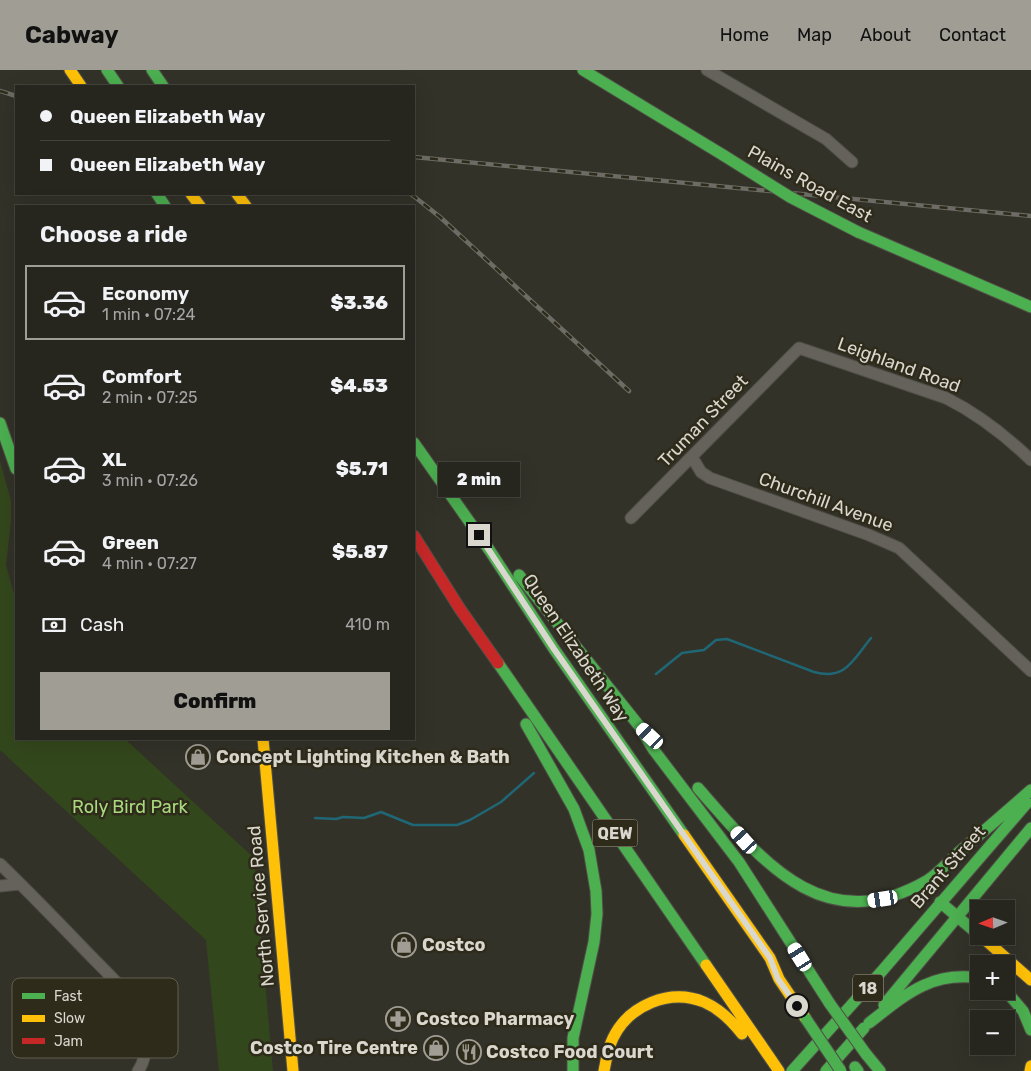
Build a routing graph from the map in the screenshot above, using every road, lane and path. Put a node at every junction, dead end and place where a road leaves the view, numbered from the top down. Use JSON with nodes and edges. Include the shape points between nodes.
{"nodes":[{"id":1,"x":70,"y":70,"type":"edge"},
{"id":2,"x":106,"y":70,"type":"edge"},
{"id":3,"x":152,"y":70,"type":"edge"},
{"id":4,"x":583,"y":70,"type":"edge"},
{"id":5,"x":707,"y":70,"type":"edge"},
{"id":6,"x":80,"y":85,"type":"edge"},
{"id":7,"x":117,"y":85,"type":"edge"},
{"id":8,"x":162,"y":85,"type":"edge"},
{"id":9,"x":852,"y":162,"type":"dead end"},
{"id":10,"x":1031,"y":307,"type":"edge"},
{"id":11,"x":799,"y":348,"type":"joint"},
{"id":12,"x":0,"y":423,"type":"edge"},
{"id":13,"x":415,"y":445,"type":"edge"},
{"id":14,"x":692,"y":457,"type":"junction"},
{"id":15,"x":1031,"y":460,"type":"edge"},
{"id":16,"x":15,"y":465,"type":"edge"},
{"id":17,"x":631,"y":518,"type":"dead end"},
{"id":18,"x":415,"y":538,"type":"edge"},
{"id":19,"x":490,"y":551,"type":"junction"},
{"id":20,"x":460,"y":609,"type":"junction"},
{"id":21,"x":1031,"y":671,"type":"edge"},
{"id":22,"x":640,"y":727,"type":"junction"},
{"id":23,"x":263,"y":740,"type":"edge"},
{"id":24,"x":1031,"y":790,"type":"edge"},
{"id":25,"x":1031,"y":798,"type":"edge"},
{"id":26,"x":1031,"y":828,"type":"edge"},
{"id":27,"x":0,"y":864,"type":"edge"},
{"id":28,"x":20,"y":884,"type":"junction"},
{"id":29,"x":0,"y":886,"type":"edge"},
{"id":30,"x":940,"y":902,"type":"junction"},
{"id":31,"x":957,"y":916,"type":"junction"},
{"id":32,"x":970,"y":927,"type":"edge"},
{"id":33,"x":991,"y":945,"type":"edge"},
{"id":34,"x":970,"y":976,"type":"edge"},
{"id":35,"x":112,"y":978,"type":"edge"},
{"id":36,"x":1031,"y":980,"type":"edge"},
{"id":37,"x":1014,"y":1000,"type":"edge"},
{"id":38,"x":812,"y":1018,"type":"junction"},
{"id":39,"x":869,"y":1023,"type":"junction"},
{"id":40,"x":1031,"y":1030,"type":"edge"},
{"id":41,"x":143,"y":1058,"type":"edge"},
{"id":42,"x":1031,"y":1066,"type":"edge"},
{"id":43,"x":857,"y":1069,"type":"edge"},
{"id":44,"x":138,"y":1071,"type":"edge"},
{"id":45,"x":293,"y":1071,"type":"edge"},
{"id":46,"x":573,"y":1071,"type":"edge"},
{"id":47,"x":604,"y":1071,"type":"edge"},
{"id":48,"x":773,"y":1071,"type":"edge"},
{"id":49,"x":792,"y":1071,"type":"edge"},
{"id":50,"x":826,"y":1071,"type":"edge"},
{"id":51,"x":841,"y":1071,"type":"edge"},
{"id":52,"x":880,"y":1071,"type":"edge"},
{"id":53,"x":1030,"y":1071,"type":"edge"}],
"edges":[{"from":1,"to":6,"type":"main road"},
{"from":2,"to":7,"type":"main road"},
{"from":3,"to":8,"type":"main road"},
{"from":4,"to":10,"type":"main road","name":"Plains Road East","bridge":true,"via":[[790,197],[858,232]]},
{"from":5,"to":9,"type":"street","via":[[826,138]]},
{"from":11,"to":14,"type":"street","name":"Truman Street"},
{"from":11,"to":15,"type":"street","name":"Leighland Road","via":[[946,398],[996,429]]},
{"from":12,"to":16,"type":"main road"},
{"from":13,"to":19,"type":"main road","name":"Queen Elizabeth Way"},
{"from":14,"to":17,"type":"street","name":"Truman Street"},
{"from":14,"to":21,"type":"street","name":"Churchill Avenue","via":[[701,472],[710,478],[899,548]]},
{"from":18,"to":20,"type":"main road","number":"QEW"},
{"from":19,"to":22,"type":"main road","via":[[516,571]]},
{"from":19,"to":38,"type":"main road","name":"Queen Elizabeth Way","via":[[554,649],[770,958],[778,979]]},
{"from":20,"to":46,"type":"main road","via":[[574,809],[589,850],[597,914],[573,1038]]},
{"from":20,"to":48,"type":"main road","number":"QEW","via":[[769,1057]]},
{"from":22,"to":24,"type":"main road","via":[[775,871],[802,889],[830,900],[865,902],[910,891],[929,879]]},
{"from":22,"to":52,"type":"main road","bridge":true,"via":[[653,749],[739,862],[830,1004]]},
{"from":23,"to":45,"type":"main road","name":"North Service Road"},
{"from":25,"to":30,"type":"main road","name":"Brant Street","number":"18"},
{"from":26,"to":31,"type":"main road","number":"18"},
{"from":27,"to":28,"type":"street"},
{"from":28,"to":29,"type":"street"},
{"from":28,"to":35,"type":"street"},
{"from":30,"to":31,"type":"main road"},
{"from":30,"to":49,"type":"main road","name":"Brant Street","number":"18","via":[[848,1011]]},
{"from":31,"to":32,"type":"main road"},
{"from":31,"to":39,"type":"main road","number":"18"},
{"from":33,"to":36,"type":"main road"},
{"from":34,"to":39,"type":"main road","via":[[953,975],[931,981],[906,993]]},
{"from":37,"to":40,"type":"main road","via":[[1023,1011]]},
{"from":38,"to":43,"type":"main road"},
{"from":38,"to":51,"type":"main road","name":"Queen Elizabeth Way","bridge":true},
{"from":39,"to":50,"type":"main road","number":"18"},
{"from":41,"to":44,"type":"street"},
{"from":42,"to":53,"type":"main road"},
{"from":47,"to":48,"type":"main road","via":[[610,1042],[624,1020],[642,1006],[661,999],[677,998],[698,1000],[733,1022]]}]}
